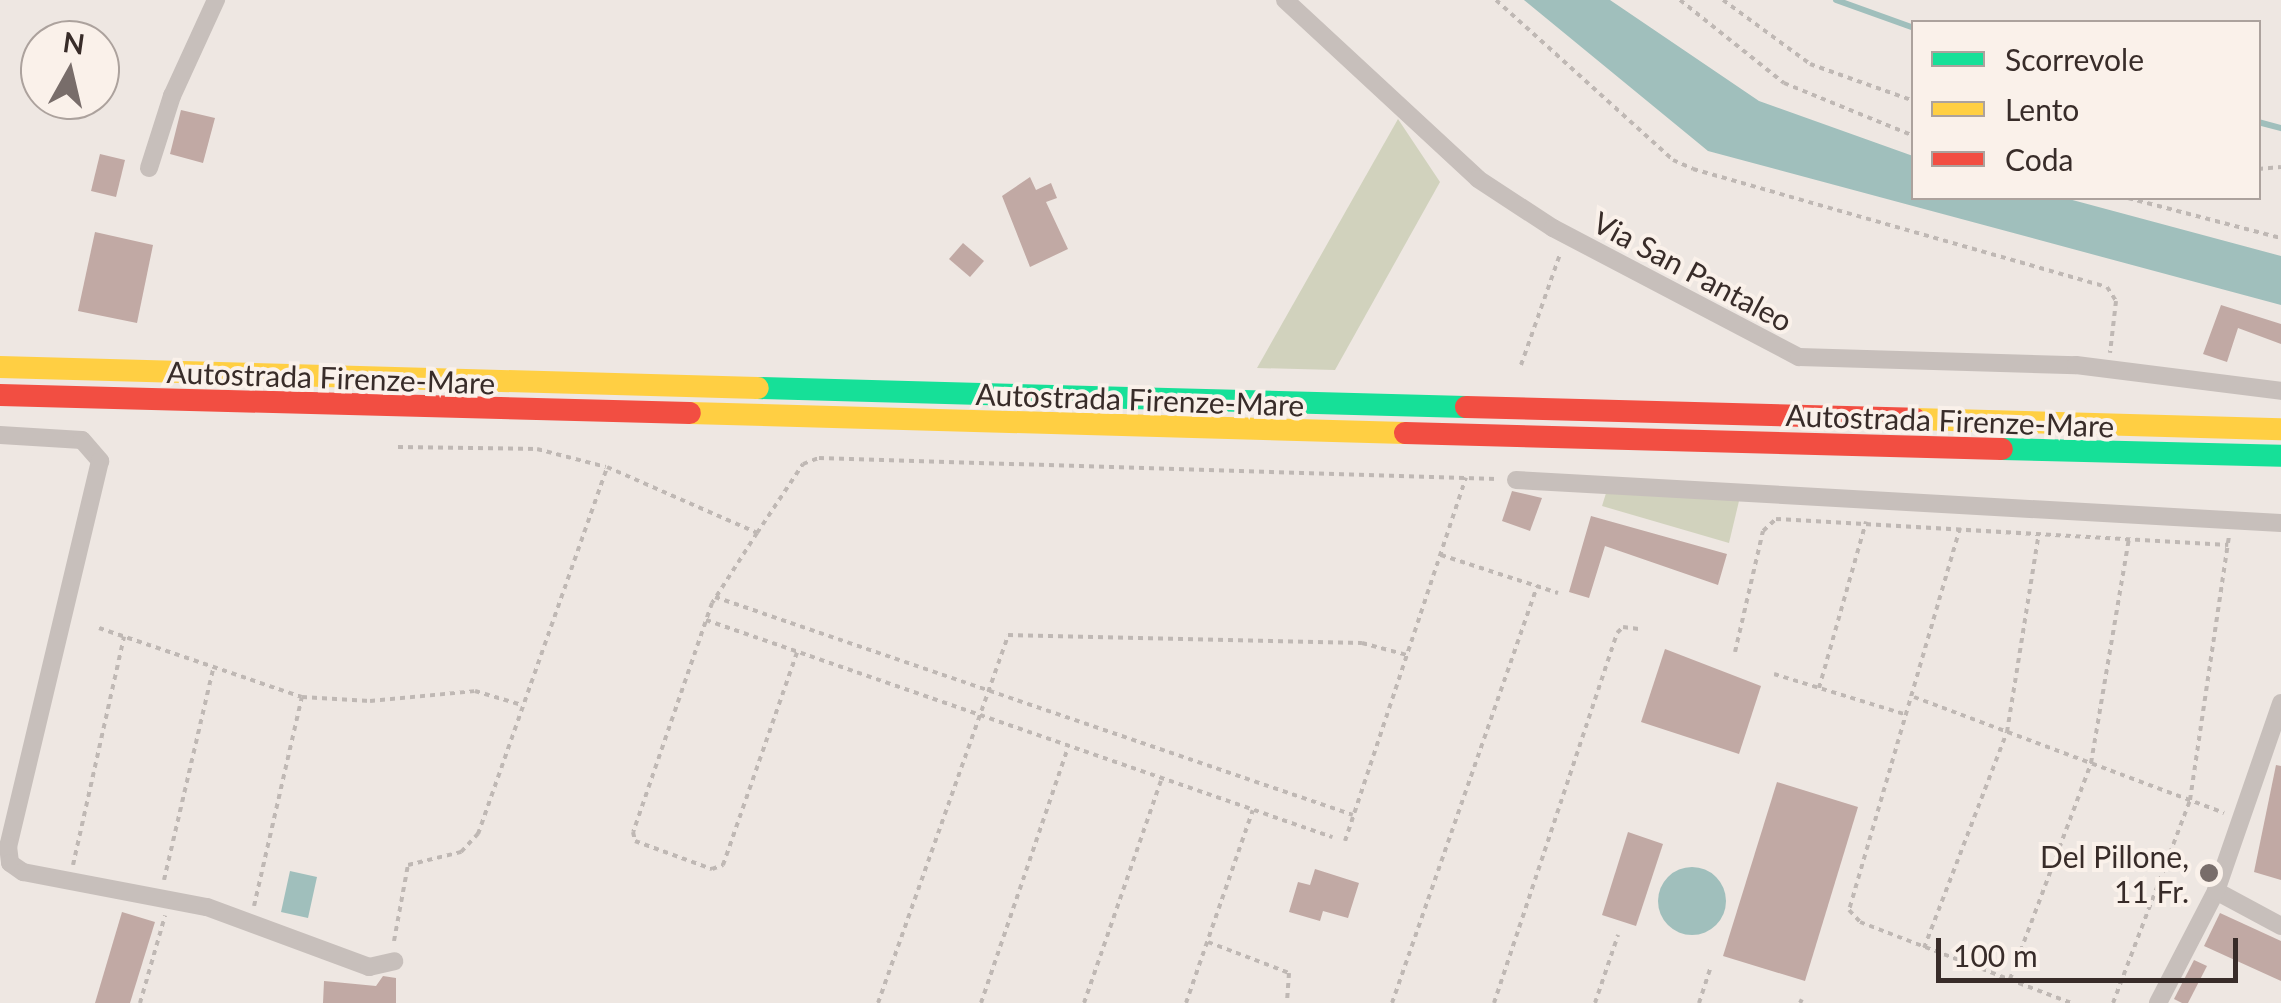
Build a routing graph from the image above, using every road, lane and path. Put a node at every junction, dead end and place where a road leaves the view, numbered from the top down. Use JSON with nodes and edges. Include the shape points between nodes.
{"nodes":[{"id":1,"x":216,"y":0,"type":"edge"},
{"id":2,"x":1285,"y":0,"type":"edge"},
{"id":3,"x":1496,"y":0,"type":"edge"},
{"id":4,"x":1680,"y":0,"type":"edge"},
{"id":5,"x":1723,"y":0,"type":"edge"},
{"id":6,"x":1911,"y":101,"type":"edge"},
{"id":7,"x":1911,"y":135,"type":"edge"},
{"id":8,"x":149,"y":168,"type":"dead end"},
{"id":9,"x":2136,"y":200,"type":"edge"},
{"id":10,"x":1566,"y":235,"type":"junction"},
{"id":11,"x":2281,"y":238,"type":"edge"},
{"id":12,"x":1521,"y":365,"type":"dead end"},
{"id":13,"x":2108,"y":367,"type":"junction"},
{"id":14,"x":0,"y":368,"type":"edge"},
{"id":15,"x":2281,"y":391,"type":"edge"},
{"id":16,"x":0,"y":395,"type":"edge"},
{"id":17,"x":2281,"y":429,"type":"edge"},
{"id":18,"x":0,"y":435,"type":"edge"},
{"id":19,"x":398,"y":447,"type":"dead end"},
{"id":20,"x":2281,"y":456,"type":"edge"},
{"id":21,"x":607,"y":467,"type":"junction"},
{"id":22,"x":1466,"y":478,"type":"junction"},
{"id":23,"x":1516,"y":480,"type":"joint"},
{"id":24,"x":1866,"y":522,"type":"junction"},
{"id":25,"x":2281,"y":524,"type":"edge"},
{"id":26,"x":1960,"y":528,"type":"junction"},
{"id":27,"x":2039,"y":532,"type":"junction"},
{"id":28,"x":2230,"y":532,"type":"dead end"},
{"id":29,"x":756,"y":533,"type":"junction"},
{"id":30,"x":2129,"y":540,"type":"junction"},
{"id":31,"x":2228,"y":545,"type":"junction"},
{"id":32,"x":1441,"y":554,"type":"junction"},
{"id":33,"x":1537,"y":586,"type":"junction"},
{"id":34,"x":1558,"y":593,"type":"dead end"},
{"id":35,"x":715,"y":597,"type":"junction"},
{"id":36,"x":706,"y":620,"type":"junction"},
{"id":37,"x":99,"y":628,"type":"dead end"},
{"id":38,"x":1639,"y":629,"type":"dead end"},
{"id":39,"x":124,"y":637,"type":"junction"},
{"id":40,"x":797,"y":652,"type":"junction"},
{"id":41,"x":1736,"y":652,"type":"dead end"},
{"id":42,"x":1407,"y":655,"type":"junction"},
{"id":43,"x":213,"y":669,"type":"junction"},
{"id":44,"x":1774,"y":674,"type":"dead end"},
{"id":45,"x":1819,"y":688,"type":"junction"},
{"id":46,"x":984,"y":690,"type":"junction"},
{"id":47,"x":302,"y":697,"type":"junction"},
{"id":48,"x":1913,"y":697,"type":"junction"},
{"id":49,"x":2281,"y":703,"type":"edge"},
{"id":50,"x":522,"y":705,"type":"junction"},
{"id":51,"x":976,"y":715,"type":"junction"},
{"id":52,"x":1907,"y":716,"type":"junction"},
{"id":53,"x":2007,"y":732,"type":"junction"},
{"id":54,"x":1068,"y":746,"type":"junction"},
{"id":55,"x":2091,"y":763,"type":"junction"},
{"id":56,"x":1162,"y":779,"type":"junction"},
{"id":57,"x":2190,"y":800,"type":"junction"},
{"id":58,"x":1252,"y":810,"type":"junction"},
{"id":59,"x":2228,"y":814,"type":"dead end"},
{"id":60,"x":1353,"y":815,"type":"junction"},
{"id":61,"x":1332,"y":837,"type":"dead end"},
{"id":62,"x":1344,"y":841,"type":"dead end"},
{"id":63,"x":70,"y":880,"type":"junction"},
{"id":64,"x":2216,"y":891,"type":"junction"},
{"id":65,"x":166,"y":896,"type":"junction"},
{"id":66,"x":250,"y":921,"type":"junction"},
{"id":67,"x":2281,"y":926,"type":"edge"},
{"id":68,"x":1618,"y":935,"type":"dead end"},
{"id":69,"x":1208,"y":942,"type":"junction"},
{"id":70,"x":1924,"y":948,"type":"junction"},
{"id":71,"x":394,"y":961,"type":"joint"},
{"id":72,"x":1711,"y":967,"type":"dead end"},
{"id":73,"x":2010,"y":979,"type":"junction"},
{"id":74,"x":140,"y":1003,"type":"edge"},
{"id":75,"x":878,"y":1003,"type":"edge"},
{"id":76,"x":980,"y":1003,"type":"edge"},
{"id":77,"x":1084,"y":1003,"type":"edge"},
{"id":78,"x":1186,"y":1003,"type":"edge"},
{"id":79,"x":1287,"y":1003,"type":"edge"},
{"id":80,"x":1392,"y":1003,"type":"edge"},
{"id":81,"x":1494,"y":1003,"type":"edge"},
{"id":82,"x":1595,"y":1003,"type":"edge"},
{"id":83,"x":1699,"y":1003,"type":"edge"},
{"id":84,"x":2071,"y":1003,"type":"edge"},
{"id":85,"x":2113,"y":1003,"type":"edge"},
{"id":86,"x":2158,"y":1003,"type":"edge"}],
"edges":[{"from":1,"to":8,"type":"street"},
{"from":2,"to":10,"type":"street","name":"Via San Pantaleo","via":[[1461,167]]},
{"from":3,"to":13,"type":"path","via":[[1672,160],[1693,170],[2106,287],[2116,307]]},
{"from":4,"to":7,"type":"path","via":[[1784,82]]},
{"from":5,"to":6,"type":"path","via":[[1810,64]]},
{"from":9,"to":11,"type":"path"},
{"from":10,"to":12,"type":"path"},
{"from":10,"to":13,"type":"street","name":"Via San Pantaleo","via":[[1799,356]]},
{"from":13,"to":15,"type":"street","name":"Via San Pantaleo"},
{"from":14,"to":17,"type":"highway","name":"Autostrada Firenze-Mare"},
{"from":16,"to":20,"type":"highway","name":"Autostrada Firenze-Mare"},
{"from":18,"to":63,"type":"street","via":[[82,440],[100,462],[7,852],[23,872]]},
{"from":19,"to":21,"type":"path","via":[[537,449]]},
{"from":21,"to":29,"type":"path"},
{"from":21,"to":50,"type":"path"},
{"from":22,"to":23,"type":"path"},
{"from":22,"to":29,"type":"path","via":[[819,458],[802,464]]},
{"from":22,"to":32,"type":"path"},
{"from":23,"to":25,"type":"street"},
{"from":24,"to":26,"type":"path"},
{"from":24,"to":41,"type":"path","via":[[1768,523]]},
{"from":24,"to":45,"type":"path"},
{"from":26,"to":27,"type":"path"},
{"from":26,"to":48,"type":"path"},
{"from":27,"to":30,"type":"path"},
{"from":27,"to":53,"type":"path"},
{"from":28,"to":31,"type":"path"},
{"from":29,"to":35,"type":"path"},
{"from":30,"to":31,"type":"path"},
{"from":30,"to":55,"type":"path"},
{"from":31,"to":57,"type":"path"},
{"from":32,"to":33,"type":"path"},
{"from":32,"to":42,"type":"path"},
{"from":33,"to":34,"type":"path"},
{"from":33,"to":80,"type":"path"},
{"from":35,"to":36,"type":"path"},
{"from":35,"to":46,"type":"path"},
{"from":36,"to":40,"type":"path"},
{"from":36,"to":40,"type":"path","via":[[632,837],[712,869],[725,862]]},
{"from":37,"to":39,"type":"path"},
{"from":38,"to":81,"type":"path","via":[[1617,633]]},
{"from":39,"to":43,"type":"path"},
{"from":39,"to":63,"type":"path"},
{"from":40,"to":51,"type":"path"},
{"from":42,"to":46,"type":"path","via":[[1362,642],[1013,634],[1004,638]]},
{"from":42,"to":60,"type":"path"},
{"from":43,"to":47,"type":"path"},
{"from":43,"to":65,"type":"path"},
{"from":44,"to":45,"type":"path"},
{"from":45,"to":52,"type":"path"},
{"from":46,"to":51,"type":"path"},
{"from":46,"to":60,"type":"path"},
{"from":47,"to":50,"type":"path","via":[[370,701],[475,691]]},
{"from":47,"to":66,"type":"path"},
{"from":48,"to":52,"type":"path"},
{"from":48,"to":53,"type":"path"},
{"from":49,"to":64,"type":"street"},
{"from":50,"to":71,"type":"path","via":[[473,842],[404,870]]},
{"from":51,"to":54,"type":"path"},
{"from":51,"to":75,"type":"path"},
{"from":52,"to":70,"type":"path","via":[[1849,910],[1856,920]]},
{"from":53,"to":55,"type":"path"},
{"from":53,"to":70,"type":"path"},
{"from":54,"to":56,"type":"path"},
{"from":54,"to":76,"type":"path"},
{"from":55,"to":57,"type":"path"},
{"from":55,"to":73,"type":"path"},
{"from":56,"to":58,"type":"path"},
{"from":56,"to":77,"type":"path"},
{"from":57,"to":59,"type":"path"},
{"from":57,"to":85,"type":"path"},
{"from":58,"to":61,"type":"path"},
{"from":58,"to":69,"type":"path"},
{"from":60,"to":62,"type":"path"},
{"from":63,"to":65,"type":"street"},
{"from":64,"to":67,"type":"street"},
{"from":64,"to":86,"type":"street"},
{"from":65,"to":66,"type":"street"},
{"from":65,"to":74,"type":"path"},
{"from":66,"to":71,"type":"street","via":[[369,967]]},
{"from":68,"to":82,"type":"path"},
{"from":69,"to":78,"type":"path"},
{"from":69,"to":79,"type":"path","via":[[1289,973]]},
{"from":70,"to":73,"type":"path"},
{"from":72,"to":83,"type":"path"},
{"from":73,"to":84,"type":"path"}]}
